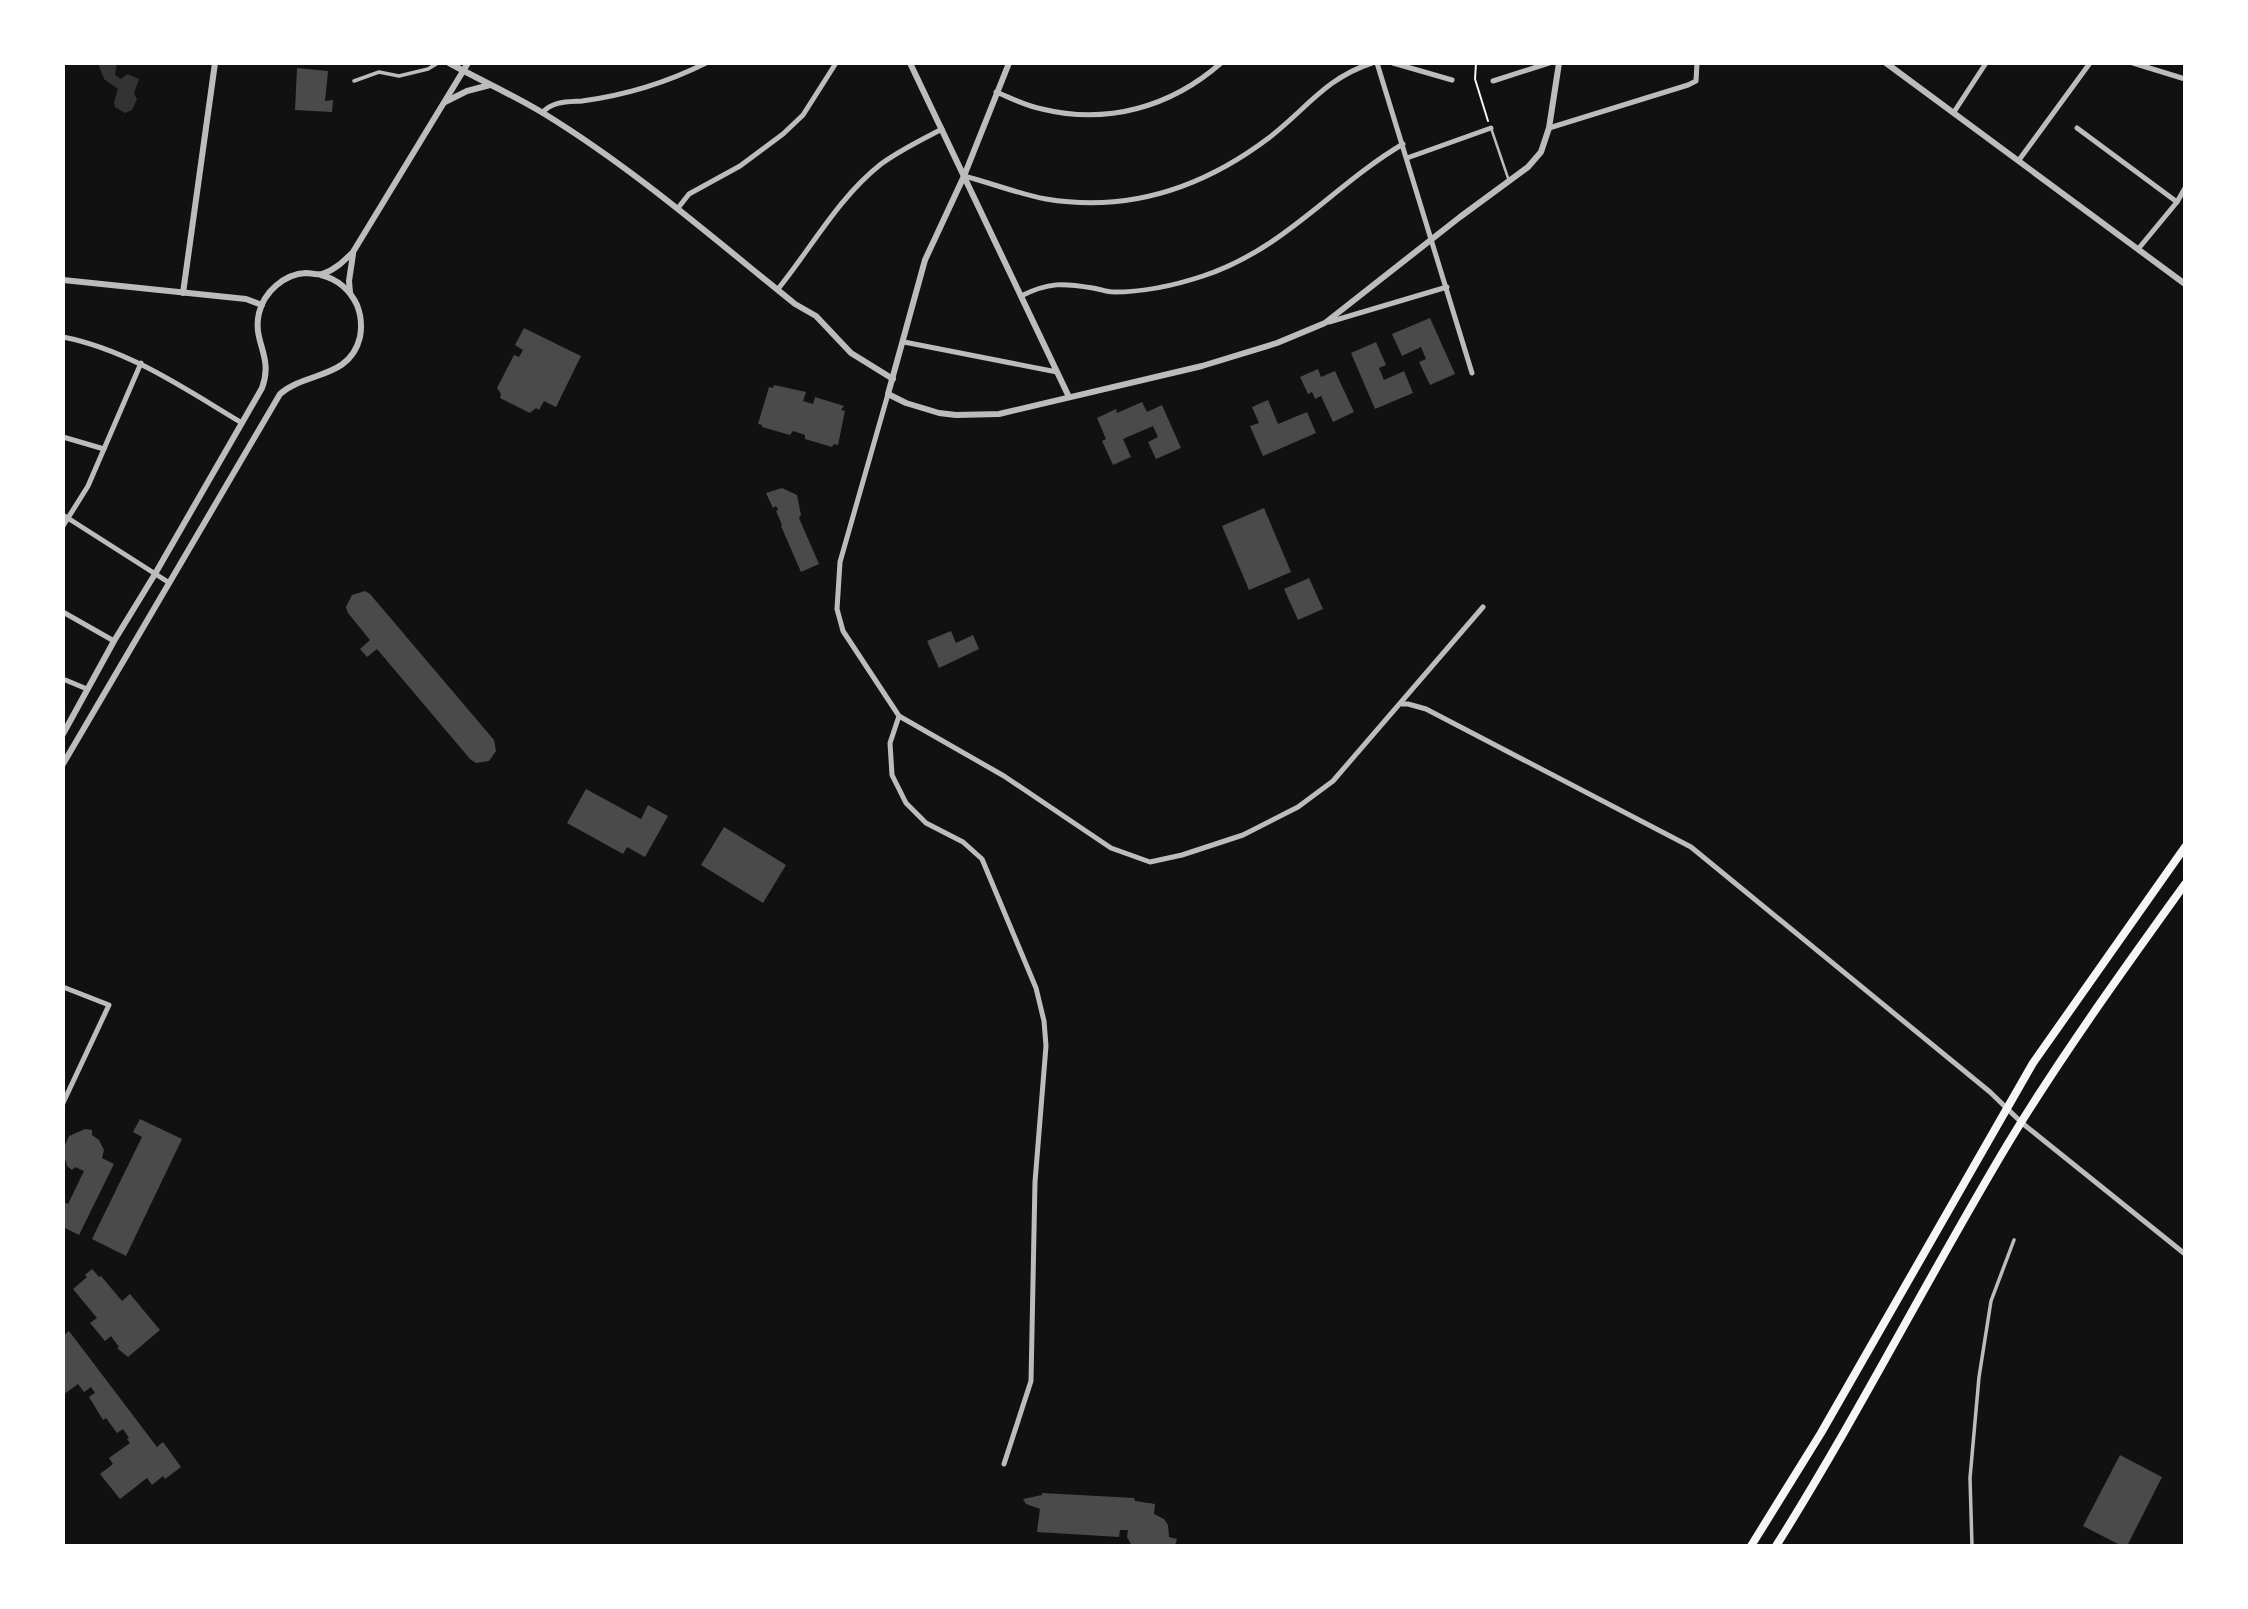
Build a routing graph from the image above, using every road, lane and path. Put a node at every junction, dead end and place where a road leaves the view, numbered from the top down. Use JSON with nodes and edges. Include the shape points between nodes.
{"nodes":[{"id":1,"x":215,"y":63,"type":"edge"},
{"id":2,"x":438,"y":63,"type":"edge"},
{"id":3,"x":449,"y":63,"type":"edge"},
{"id":4,"x":468,"y":63,"type":"edge"},
{"id":5,"x":706,"y":63,"type":"edge"},
{"id":6,"x":836,"y":63,"type":"edge"},
{"id":7,"x":910,"y":63,"type":"edge"},
{"id":8,"x":1009,"y":63,"type":"edge"},
{"id":9,"x":1221,"y":63,"type":"edge"},
{"id":10,"x":1375,"y":63,"type":"edge"},
{"id":11,"x":1393,"y":63,"type":"edge"},
{"id":12,"x":1476,"y":63,"type":"edge"},
{"id":13,"x":1549,"y":63,"type":"edge"},
{"id":14,"x":1559,"y":63,"type":"edge"},
{"id":15,"x":1697,"y":63,"type":"edge"},
{"id":16,"x":1886,"y":63,"type":"edge"},
{"id":17,"x":1986,"y":63,"type":"edge"},
{"id":18,"x":2090,"y":63,"type":"edge"},
{"id":19,"x":2133,"y":63,"type":"edge"},
{"id":20,"x":463,"y":71,"type":"junction"},
{"id":21,"x":2185,"y":79,"type":"edge"},
{"id":22,"x":1452,"y":80,"type":"dead end"},
{"id":23,"x":354,"y":81,"type":"dead end"},
{"id":24,"x":1493,"y":81,"type":"dead end"},
{"id":25,"x":490,"y":85,"type":"junction"},
{"id":26,"x":996,"y":92,"type":"junction"},
{"id":27,"x":444,"y":103,"type":"junction"},
{"id":28,"x":1954,"y":112,"type":"junction"},
{"id":29,"x":542,"y":113,"type":"junction"},
{"id":30,"x":1491,"y":128,"type":"junction"},
{"id":31,"x":1549,"y":128,"type":"junction"},
{"id":32,"x":2077,"y":128,"type":"dead end"},
{"id":33,"x":942,"y":129,"type":"junction"},
{"id":34,"x":1403,"y":144,"type":"junction"},
{"id":35,"x":1408,"y":158,"type":"junction"},
{"id":36,"x":2019,"y":160,"type":"junction"},
{"id":37,"x":964,"y":176,"type":"junction"},
{"id":38,"x":1509,"y":181,"type":"junction"},
{"id":39,"x":2185,"y":188,"type":"edge"},
{"id":40,"x":2177,"y":202,"type":"junction"},
{"id":41,"x":678,"y":208,"type":"junction"},
{"id":42,"x":1433,"y":239,"type":"junction"},
{"id":43,"x":2139,"y":248,"type":"junction"},
{"id":44,"x":353,"y":252,"type":"junction"},
{"id":45,"x":320,"y":275,"type":"junction"},
{"id":46,"x":63,"y":280,"type":"edge"},
{"id":47,"x":2185,"y":284,"type":"edge"},
{"id":48,"x":1447,"y":287,"type":"junction"},
{"id":49,"x":778,"y":289,"type":"junction"},
{"id":50,"x":183,"y":293,"type":"junction"},
{"id":51,"x":351,"y":294,"type":"junction"},
{"id":52,"x":1021,"y":296,"type":"junction"},
{"id":53,"x":262,"y":305,"type":"junction"},
{"id":54,"x":1325,"y":323,"type":"junction"},
{"id":55,"x":63,"y":337,"type":"edge"},
{"id":56,"x":904,"y":342,"type":"junction"},
{"id":57,"x":141,"y":363,"type":"junction"},
{"id":58,"x":1057,"y":372,"type":"junction"},
{"id":59,"x":1472,"y":373,"type":"dead end"},
{"id":60,"x":893,"y":379,"type":"junction"},
{"id":61,"x":888,"y":394,"type":"junction"},
{"id":62,"x":1069,"y":397,"type":"junction"},
{"id":63,"x":242,"y":423,"type":"junction"},
{"id":64,"x":63,"y":437,"type":"edge"},
{"id":65,"x":104,"y":449,"type":"junction"},
{"id":66,"x":66,"y":517,"type":"edge"},
{"id":67,"x":63,"y":526,"type":"edge"},
{"id":68,"x":156,"y":575,"type":"junction"},
{"id":69,"x":168,"y":582,"type":"junction"},
{"id":70,"x":1483,"y":607,"type":"dead end"},
{"id":71,"x":63,"y":612,"type":"edge"},
{"id":72,"x":114,"y":641,"type":"junction"},
{"id":73,"x":63,"y":679,"type":"edge"},
{"id":74,"x":87,"y":689,"type":"junction"},
{"id":75,"x":102,"y":698,"type":"junction"},
{"id":76,"x":1402,"y":704,"type":"junction"},
{"id":77,"x":899,"y":716,"type":"junction"},
{"id":78,"x":63,"y":734,"type":"edge"},
{"id":79,"x":63,"y":764,"type":"edge"},
{"id":80,"x":2185,"y":847,"type":"edge"},
{"id":81,"x":2185,"y":884,"type":"edge"},
{"id":82,"x":63,"y":987,"type":"edge"},
{"id":83,"x":63,"y":1103,"type":"edge"},
{"id":84,"x":2006,"y":1108,"type":"junction"},
{"id":85,"x":2022,"y":1123,"type":"junction"},
{"id":86,"x":2014,"y":1240,"type":"dead end"},
{"id":87,"x":2185,"y":1254,"type":"edge"},
{"id":88,"x":1004,"y":1464,"type":"dead end"},
{"id":89,"x":1751,"y":1546,"type":"edge"},
{"id":90,"x":1776,"y":1546,"type":"edge"},
{"id":91,"x":1972,"y":1546,"type":"edge"}],
"edges":[{"from":1,"to":50,"type":"street"},
{"from":2,"to":23,"type":"street","via":[[399,76],[379,72]]},
{"from":3,"to":20,"type":"street"},
{"from":4,"to":20,"type":"street"},
{"from":5,"to":29,"type":"street","via":[[646,89],[551,104]]},
{"from":6,"to":41,"type":"street","via":[[803,115],[783,135],[689,194]]},
{"from":7,"to":33,"type":"street"},
{"from":8,"to":26,"type":"street"},
{"from":9,"to":26,"type":"street","via":[[1178,93],[1111,115],[1039,109]]},
{"from":10,"to":34,"type":"street"},
{"from":10,"to":37,"type":"street","via":[[1335,80],[1238,159],[1165,194],[1082,204],[1043,199]]},
{"from":11,"to":22,"type":"street"},
{"from":12,"to":30,"type":"path","via":[[1476,87]]},
{"from":13,"to":24,"type":"street"},
{"from":14,"to":31,"type":"street"},
{"from":15,"to":31,"type":"street","via":[[1696,81],[1688,85]]},
{"from":16,"to":28,"type":"street"},
{"from":17,"to":28,"type":"street"},
{"from":18,"to":36,"type":"street"},
{"from":19,"to":21,"type":"street"},
{"from":20,"to":25,"type":"street"},
{"from":20,"to":27,"type":"street"},
{"from":25,"to":27,"type":"street"},
{"from":25,"to":29,"type":"street"},
{"from":26,"to":37,"type":"street"},
{"from":27,"to":44,"type":"street"},
{"from":28,"to":36,"type":"street"},
{"from":29,"to":41,"type":"street"},
{"from":30,"to":35,"type":"street"},
{"from":30,"to":38,"type":"lane"},
{"from":31,"to":38,"type":"street","via":[[1541,152]]},
{"from":32,"to":40,"type":"street"},
{"from":33,"to":37,"type":"street"},
{"from":33,"to":49,"type":"street","via":[[878,166],[829,218]]},
{"from":34,"to":35,"type":"street"},
{"from":34,"to":52,"type":"street","via":[[1270,245],[1204,276],[1113,292],[1053,284]]},
{"from":35,"to":42,"type":"street"},
{"from":36,"to":43,"type":"street"},
{"from":37,"to":52,"type":"street"},
{"from":37,"to":56,"type":"street","via":[[925,260]]},
{"from":38,"to":42,"type":"street"},
{"from":39,"to":40,"type":"street"},
{"from":40,"to":43,"type":"street"},
{"from":41,"to":49,"type":"street"},
{"from":42,"to":48,"type":"street"},
{"from":42,"to":54,"type":"street"},
{"from":43,"to":47,"type":"street"},
{"from":44,"to":45,"type":"street"},
{"from":44,"to":51,"type":"street"},
{"from":45,"to":51,"type":"street"},
{"from":45,"to":53,"type":"street","via":[[289,278],[273,288]]},
{"from":46,"to":50,"type":"street"},
{"from":48,"to":54,"type":"street"},
{"from":48,"to":59,"type":"street"},
{"from":49,"to":60,"type":"street","via":[[822,322],[851,353]]},
{"from":50,"to":53,"type":"street","via":[[246,299]]},
{"from":51,"to":69,"type":"street","via":[[361,321],[355,351],[333,372],[300,380],[280,394]]},
{"from":52,"to":58,"type":"street"},
{"from":53,"to":63,"type":"street","via":[[258,332],[267,369]]},
{"from":54,"to":62,"type":"street","via":[[1202,366]]},
{"from":55,"to":57,"type":"street"},
{"from":56,"to":58,"type":"street"},
{"from":56,"to":60,"type":"street"},
{"from":57,"to":63,"type":"street"},
{"from":57,"to":65,"type":"street"},
{"from":58,"to":62,"type":"street"},
{"from":60,"to":61,"type":"street"},
{"from":61,"to":62,"type":"street","via":[[921,409],[956,415],[999,414]]},
{"from":61,"to":77,"type":"street","via":[[840,562],[837,609],[843,631]]},
{"from":63,"to":68,"type":"street"},
{"from":64,"to":65,"type":"street"},
{"from":65,"to":66,"type":"street","via":[[88,486]]},
{"from":66,"to":67,"type":"street"},
{"from":66,"to":68,"type":"street"},
{"from":68,"to":69,"type":"street"},
{"from":68,"to":72,"type":"street"},
{"from":69,"to":75,"type":"street"},
{"from":70,"to":76,"type":"street"},
{"from":71,"to":72,"type":"street"},
{"from":72,"to":74,"type":"street"},
{"from":73,"to":74,"type":"street"},
{"from":74,"to":75,"type":"street"},
{"from":74,"to":78,"type":"street"},
{"from":75,"to":79,"type":"street"},
{"from":76,"to":77,"type":"street","via":[[1333,781],[1298,807],[1242,835],[1150,862],[1111,848],[1004,776]]},
{"from":76,"to":84,"type":"street","via":[[1426,709],[1691,847]]},
{"from":77,"to":88,"type":"street","via":[[890,743],[892,775],[906,803],[926,824],[963,842],[982,859],[1036,988],[1044,1021],[1031,1381]]},
{"from":80,"to":84,"type":"main road","via":[[2047,1041]]},
{"from":81,"to":85,"type":"main road","via":[[2065,1053]]},
{"from":82,"to":83,"type":"street","via":[[109,1005]]},
{"from":84,"to":85,"type":"street"},
{"from":84,"to":89,"type":"main road","via":[[1821,1433]]},
{"from":85,"to":87,"type":"street"},
{"from":85,"to":90,"type":"main road"},
{"from":86,"to":91,"type":"street","via":[[1991,1301],[1979,1377],[1970,1478]]}]}
